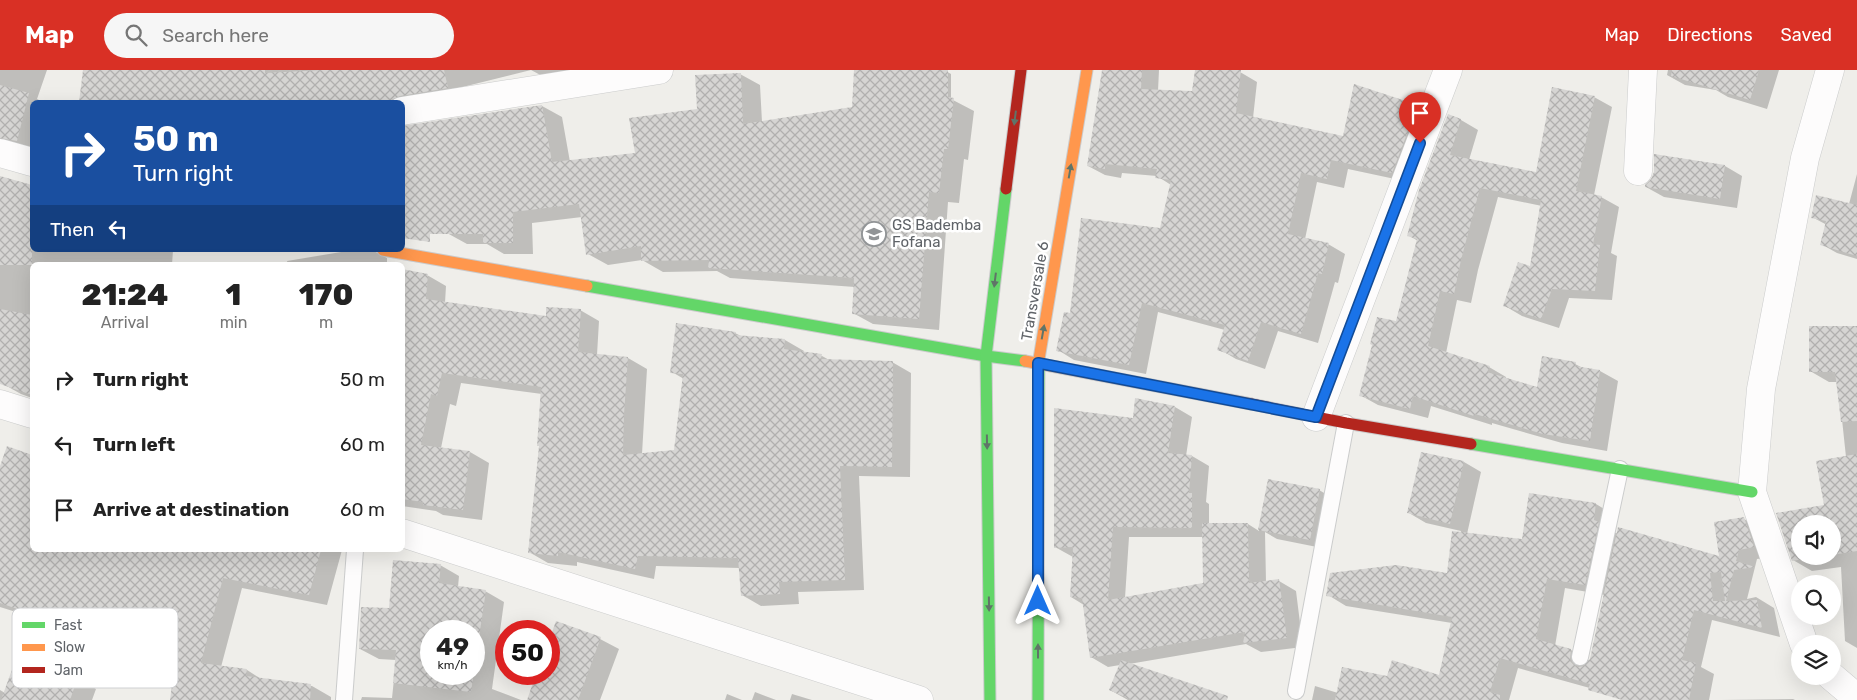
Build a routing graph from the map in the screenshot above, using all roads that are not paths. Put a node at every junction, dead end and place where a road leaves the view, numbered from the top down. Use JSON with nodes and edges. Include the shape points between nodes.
{"nodes":[{"id":1,"x":658,"y":70,"type":"edge"},
{"id":2,"x":1021,"y":70,"type":"edge"},
{"id":3,"x":1087,"y":70,"type":"edge"},
{"id":4,"x":1448,"y":70,"type":"edge"},
{"id":5,"x":1643,"y":70,"type":"edge"},
{"id":6,"x":1830,"y":70,"type":"edge"},
{"id":7,"x":405,"y":111,"type":"edge"},
{"id":8,"x":0,"y":153,"type":"edge"},
{"id":9,"x":30,"y":161,"type":"edge"},
{"id":10,"x":1638,"y":171,"type":"dead end"},
{"id":11,"x":394,"y":252,"type":"edge"},
{"id":12,"x":986,"y":356,"type":"junction"},
{"id":13,"x":1038,"y":363,"type":"junction"},
{"id":14,"x":0,"y":404,"type":"edge"},
{"id":15,"x":30,"y":413,"type":"edge"},
{"id":16,"x":1316,"y":417,"type":"junction"},
{"id":17,"x":1346,"y":424,"type":"junction"},
{"id":18,"x":1620,"y":469,"type":"junction"},
{"id":19,"x":1752,"y":492,"type":"junction"},
{"id":20,"x":405,"y":534,"type":"edge"},
{"id":21,"x":355,"y":552,"type":"edge"},
{"id":22,"x":1801,"y":635,"type":"edge"},
{"id":23,"x":1580,"y":657,"type":"dead end"},
{"id":24,"x":1841,"y":684,"type":"edge"},
{"id":25,"x":863,"y":691,"type":"edge"},
{"id":26,"x":1296,"y":691,"type":"dead end"},
{"id":27,"x":1857,"y":698,"type":"edge"},
{"id":28,"x":344,"y":700,"type":"edge"},
{"id":29,"x":919,"y":700,"type":"edge"},
{"id":30,"x":990,"y":700,"type":"edge"},
{"id":31,"x":1038,"y":700,"type":"edge"}],
"edges":[{"from":1,"to":7,"type":"street"},
{"from":2,"to":12,"type":"street","one_way":true},
{"from":13,"to":3,"type":"street","name":"Transversale 6","one_way":true},
{"from":4,"to":16,"type":"street"},
{"from":5,"to":10,"type":"street"},
{"from":6,"to":19,"type":"street","via":[[1804,158],[1761,389]]},
{"from":8,"to":9,"type":"street"},
{"from":11,"to":12,"type":"street"},
{"from":12,"to":13,"type":"street"},
{"from":12,"to":30,"type":"street","one_way":true},
{"from":13,"to":16,"type":"street"},
{"from":31,"to":13,"type":"street","name":"Transversale 6","one_way":true},
{"from":14,"to":15,"type":"street"},
{"from":16,"to":17,"type":"street"},
{"from":17,"to":18,"type":"street"},
{"from":17,"to":26,"type":"lane"},
{"from":18,"to":19,"type":"street"},
{"from":18,"to":23,"type":"lane"},
{"from":19,"to":22,"type":"street"},
{"from":20,"to":25,"type":"street"},
{"from":21,"to":28,"type":"lane"},
{"from":24,"to":27,"type":"street"},
{"from":25,"to":29,"type":"street"}]}
